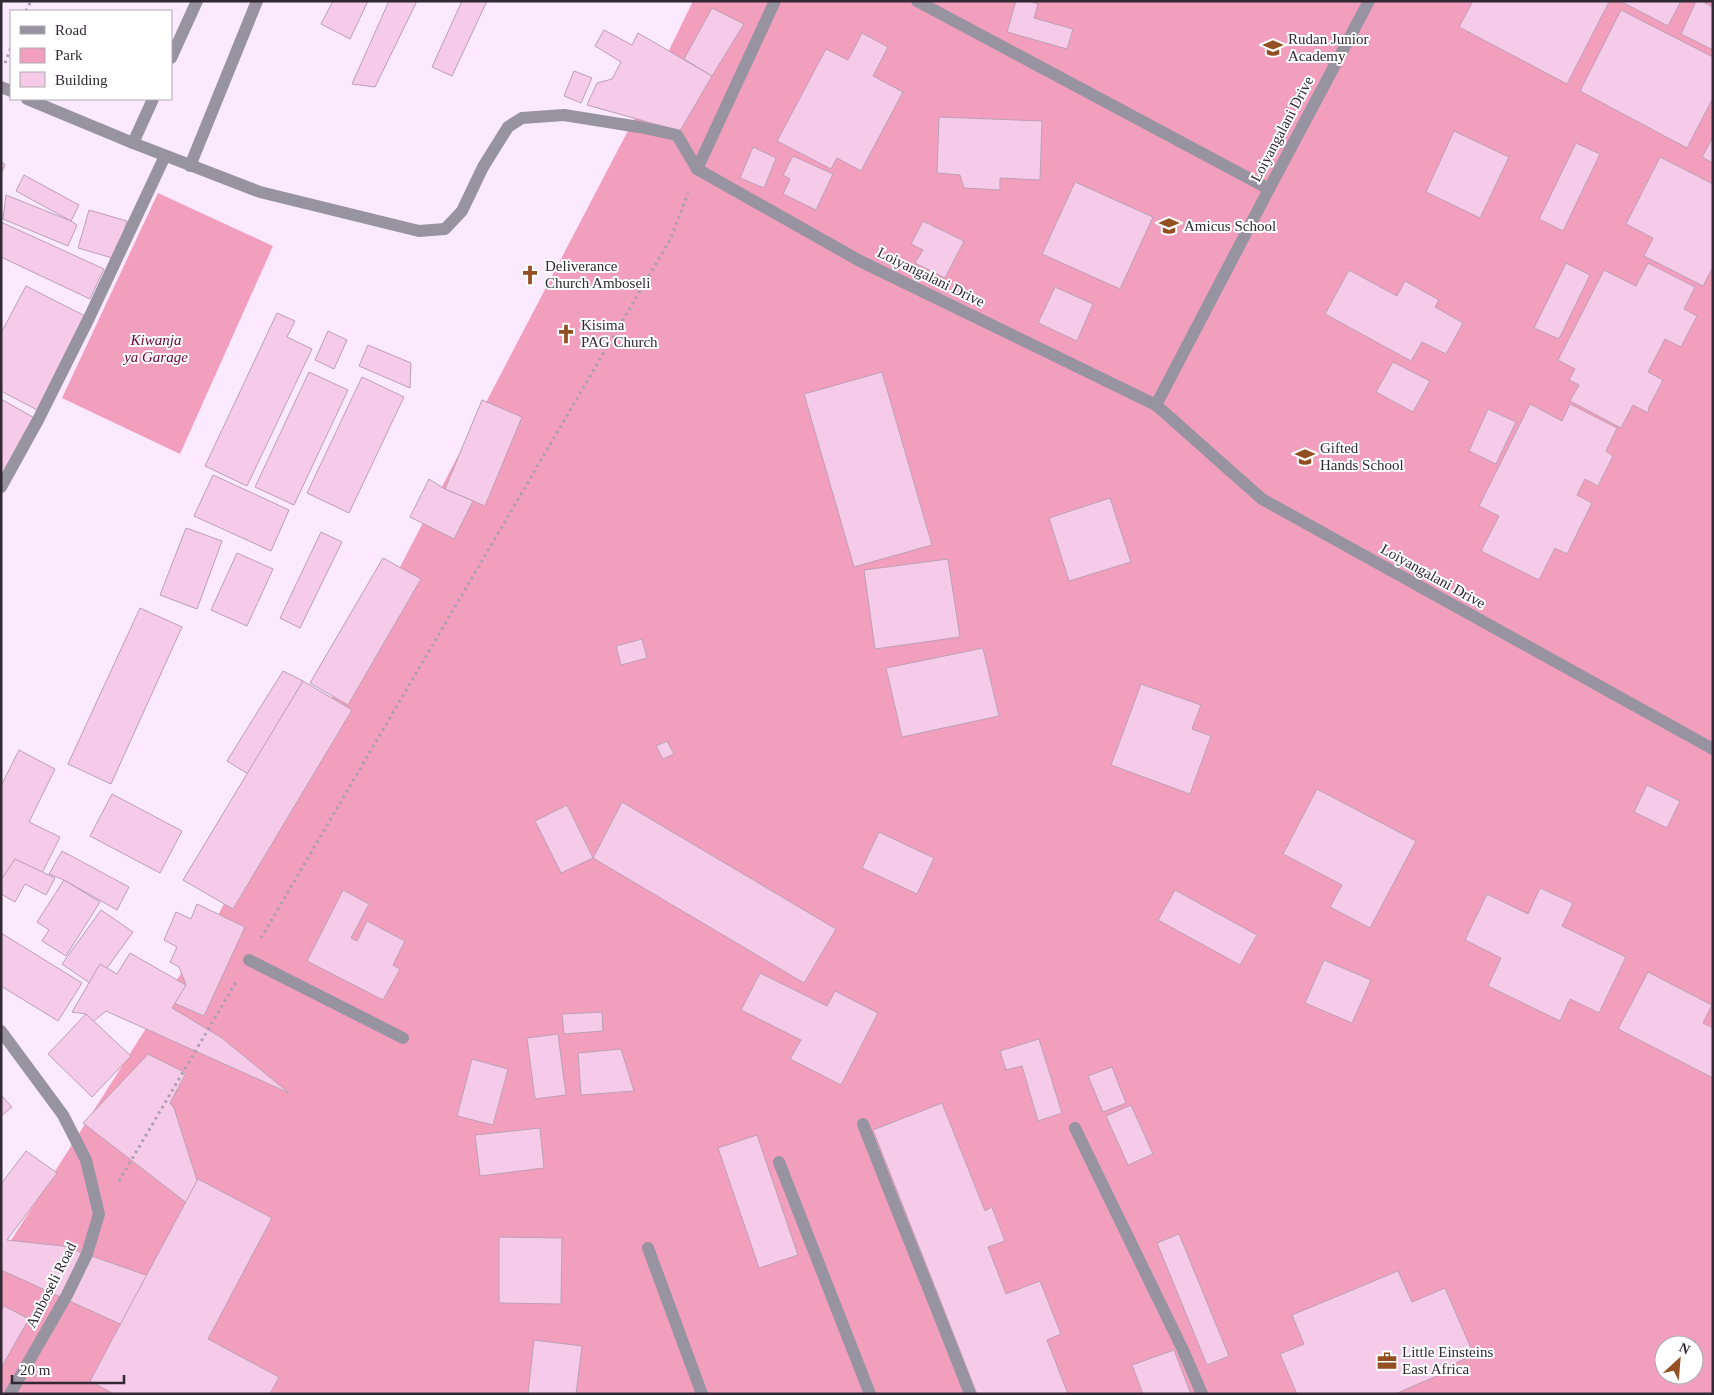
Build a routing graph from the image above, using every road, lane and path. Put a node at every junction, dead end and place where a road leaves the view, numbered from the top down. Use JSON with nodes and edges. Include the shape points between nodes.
{"nodes":[{"id":1,"x":197,"y":1,"type":"edge"},
{"id":2,"x":257,"y":1,"type":"edge"},
{"id":3,"x":775,"y":1,"type":"edge"},
{"id":4,"x":917,"y":1,"type":"edge"},
{"id":5,"x":1369,"y":1,"type":"edge"},
{"id":6,"x":172,"y":56,"type":"edge"},
{"id":7,"x":30,"y":100,"type":"edge"},
{"id":8,"x":153,"y":100,"type":"edge"},
{"id":9,"x":133,"y":143,"type":"junction"},
{"id":10,"x":165,"y":156,"type":"junction"},
{"id":11,"x":190,"y":166,"type":"junction"},
{"id":12,"x":697,"y":169,"type":"junction"},
{"id":13,"x":1269,"y":189,"type":"junction"},
{"id":14,"x":1156,"y":405,"type":"junction"},
{"id":15,"x":1,"y":487,"type":"edge"},
{"id":16,"x":1713,"y":749,"type":"edge"},
{"id":17,"x":249,"y":960,"type":"junction"},
{"id":18,"x":1,"y":1031,"type":"edge"},
{"id":19,"x":403,"y":1038,"type":"dead end"},
{"id":20,"x":863,"y":1124,"type":"dead end"},
{"id":21,"x":1076,"y":1128,"type":"dead end"},
{"id":22,"x":778,"y":1162,"type":"dead end"},
{"id":23,"x":99,"y":1214,"type":"junction"},
{"id":24,"x":648,"y":1248,"type":"dead end"},
{"id":25,"x":10,"y":1394,"type":"edge"},
{"id":26,"x":702,"y":1394,"type":"edge"},
{"id":27,"x":870,"y":1394,"type":"edge"},
{"id":28,"x":970,"y":1394,"type":"edge"},
{"id":29,"x":1202,"y":1394,"type":"edge"}],
"edges":[{"from":1,"to":6,"type":"street"},
{"from":2,"to":11,"type":"street"},
{"from":3,"to":12,"type":"street"},
{"from":4,"to":13,"type":"street"},
{"from":5,"to":13,"type":"street","name":"Loiyangalani Drive"},
{"from":7,"to":9,"type":"street"},
{"from":8,"to":9,"type":"street"},
{"from":9,"to":10,"type":"street"},
{"from":10,"to":11,"type":"street"},
{"from":10,"to":15,"type":"street","via":[[89,318]]},
{"from":11,"to":12,"type":"street","via":[[260,192],[419,231],[445,229],[462,211],[483,167],[508,127],[522,118],[564,114],[678,135]]},
{"from":12,"to":14,"type":"street","name":"Loiyangalani Drive","via":[[860,261]]},
{"from":12,"to":17,"type":"path","via":[[671,238]]},
{"from":13,"to":14,"type":"street","name":"Loiyangalani Drive"},
{"from":14,"to":16,"type":"street","name":"Loiyangalani Drive","via":[[1262,500]]},
{"from":17,"to":19,"type":"street"},
{"from":17,"to":23,"type":"path"},
{"from":18,"to":23,"type":"street","via":[[63,1115],[86,1160]]},
{"from":20,"to":28,"type":"street"},
{"from":21,"to":29,"type":"street"},
{"from":22,"to":27,"type":"street"},
{"from":23,"to":25,"type":"street","name":"Amboseli Road","via":[[87,1254],[67,1295]]},
{"from":24,"to":26,"type":"street"}]}
